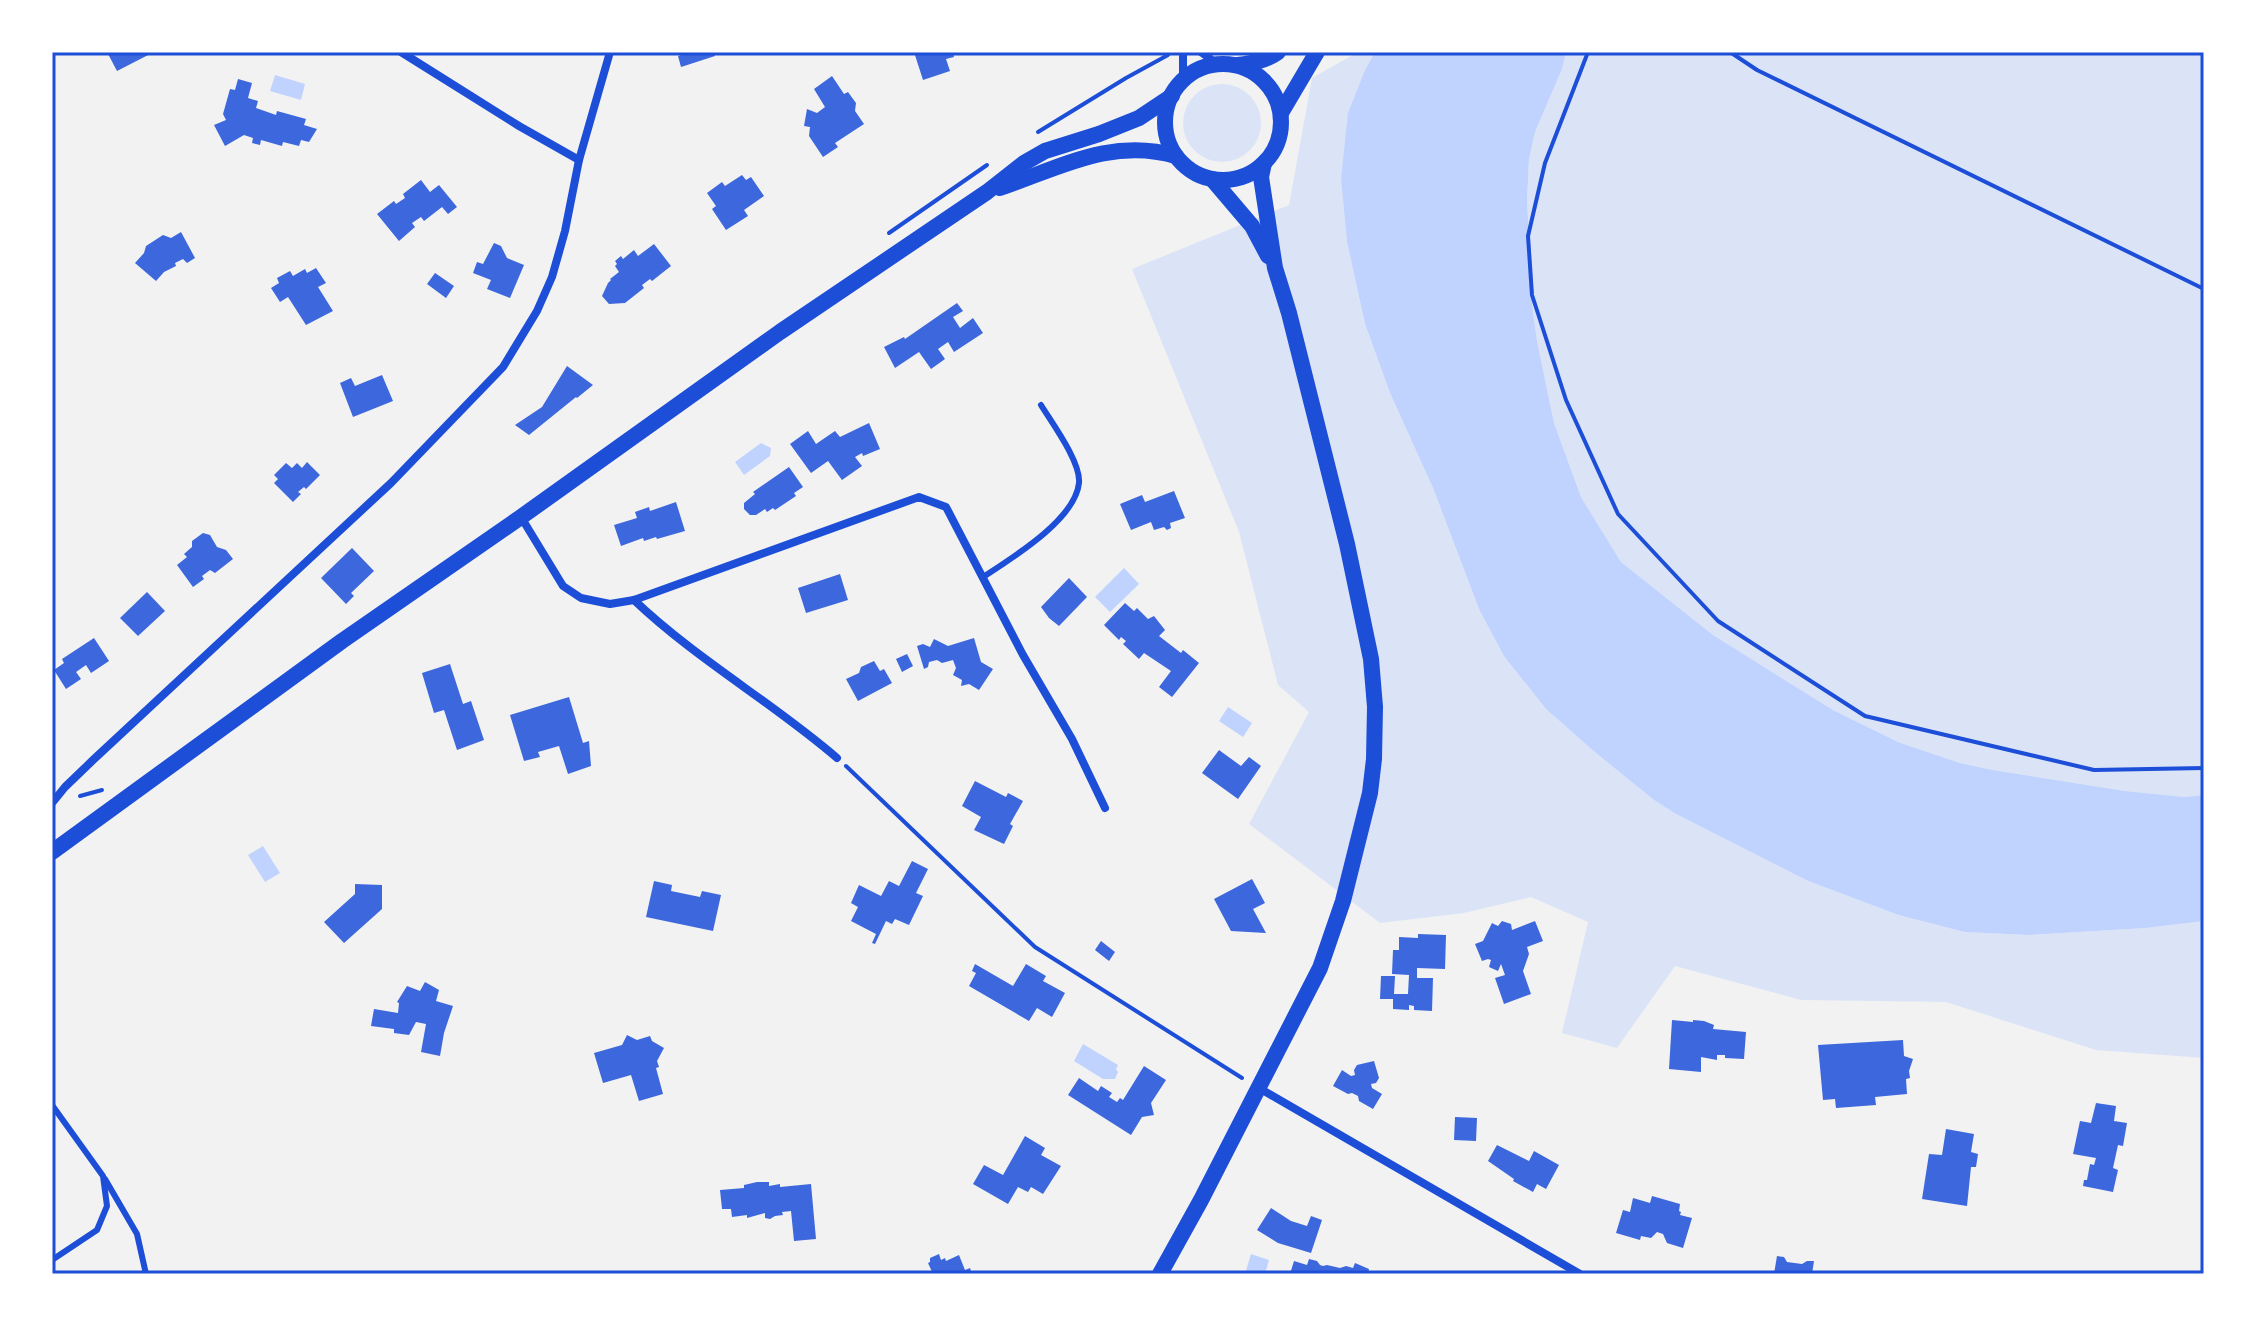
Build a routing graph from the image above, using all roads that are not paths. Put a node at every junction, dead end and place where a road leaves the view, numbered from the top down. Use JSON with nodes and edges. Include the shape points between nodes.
{"nodes":[{"id":1,"x":401,"y":52,"type":"edge"},
{"id":2,"x":610,"y":52,"type":"edge"},
{"id":3,"x":1183,"y":52,"type":"edge"},
{"id":4,"x":1201,"y":52,"type":"edge"},
{"id":5,"x":1278,"y":52,"type":"edge"},
{"id":6,"x":1317,"y":52,"type":"edge"},
{"id":7,"x":1216,"y":63,"type":"junction"},
{"id":8,"x":1235,"y":66,"type":"junction"},
{"id":9,"x":1183,"y":81,"type":"junction"},
{"id":10,"x":1172,"y":96,"type":"junction"},
{"id":11,"x":1281,"y":113,"type":"junction"},
{"id":12,"x":1176,"y":156,"type":"junction"},
{"id":13,"x":579,"y":160,"type":"junction"},
{"id":14,"x":1264,"y":163,"type":"junction"},
{"id":15,"x":1212,"y":179,"type":"junction"},
{"id":16,"x":987,"y":192,"type":"junction"},
{"id":17,"x":1275,"y":268,"type":"junction"},
{"id":18,"x":1041,"y":405,"type":"dead end"},
{"id":19,"x":521,"y":517,"type":"junction"},
{"id":20,"x":983,"y":577,"type":"junction"},
{"id":21,"x":634,"y":600,"type":"junction"},
{"id":22,"x":837,"y":758,"type":"road end"},
{"id":23,"x":52,"y":803,"type":"edge"},
{"id":24,"x":1105,"y":808,"type":"dead end"},
{"id":25,"x":52,"y":852,"type":"edge"},
{"id":26,"x":1258,"y":1088,"type":"junction"},
{"id":27,"x":52,"y":1105,"type":"edge"},
{"id":28,"x":103,"y":1176,"type":"junction"},
{"id":29,"x":52,"y":1260,"type":"edge"},
{"id":30,"x":146,"y":1274,"type":"edge"},
{"id":31,"x":1160,"y":1274,"type":"edge"},
{"id":32,"x":1580,"y":1274,"type":"edge"}],
"edges":[{"from":1,"to":13,"type":"street"},
{"from":2,"to":13,"type":"street"},
{"from":3,"to":9,"type":"street"},
{"from":4,"to":7,"type":"street"},
{"from":5,"to":8,"type":"main road"},
{"from":6,"to":11,"type":"main road"},
{"from":7,"to":8,"type":"main road"},
{"from":7,"to":9,"type":"main road"},
{"from":8,"to":11,"type":"main road","via":[[1265,82]]},
{"from":9,"to":10,"type":"main road"},
{"from":10,"to":12,"type":"main road","via":[[1165,126]]},
{"from":10,"to":16,"type":"main road","via":[[1119,127],[1045,151]]},
{"from":11,"to":14,"type":"main road","via":[[1278,140]]},
{"from":12,"to":15,"type":"main road"},
{"from":12,"to":16,"type":"main road","via":[[1122,149]]},
{"from":13,"to":23,"type":"street","via":[[552,277],[503,367],[391,483]]},
{"from":14,"to":15,"type":"main road","via":[[1231,180]]},
{"from":14,"to":17,"type":"main road","via":[[1261,177]]},
{"from":15,"to":17,"type":"main road","via":[[1252,226]]},
{"from":16,"to":19,"type":"main road"},
{"from":17,"to":26,"type":"main road","via":[[1347,544],[1371,659],[1374,759],[1343,901],[1320,968]]},
{"from":18,"to":20,"type":"lane","via":[[1074,463],[1079,483],[1068,510],[1026,549]]},
{"from":19,"to":21,"type":"street","via":[[563,586],[581,598],[610,604]]},
{"from":19,"to":25,"type":"main road"},
{"from":20,"to":21,"type":"street","via":[[946,507],[919,497]]},
{"from":20,"to":24,"type":"street"},
{"from":21,"to":22,"type":"street"},
{"from":26,"to":31,"type":"main road"},
{"from":26,"to":32,"type":"street"},
{"from":27,"to":28,"type":"lane"},
{"from":28,"to":29,"type":"lane","via":[[107,1206],[97,1230]]},
{"from":28,"to":30,"type":"lane","via":[[137,1234]]}]}
